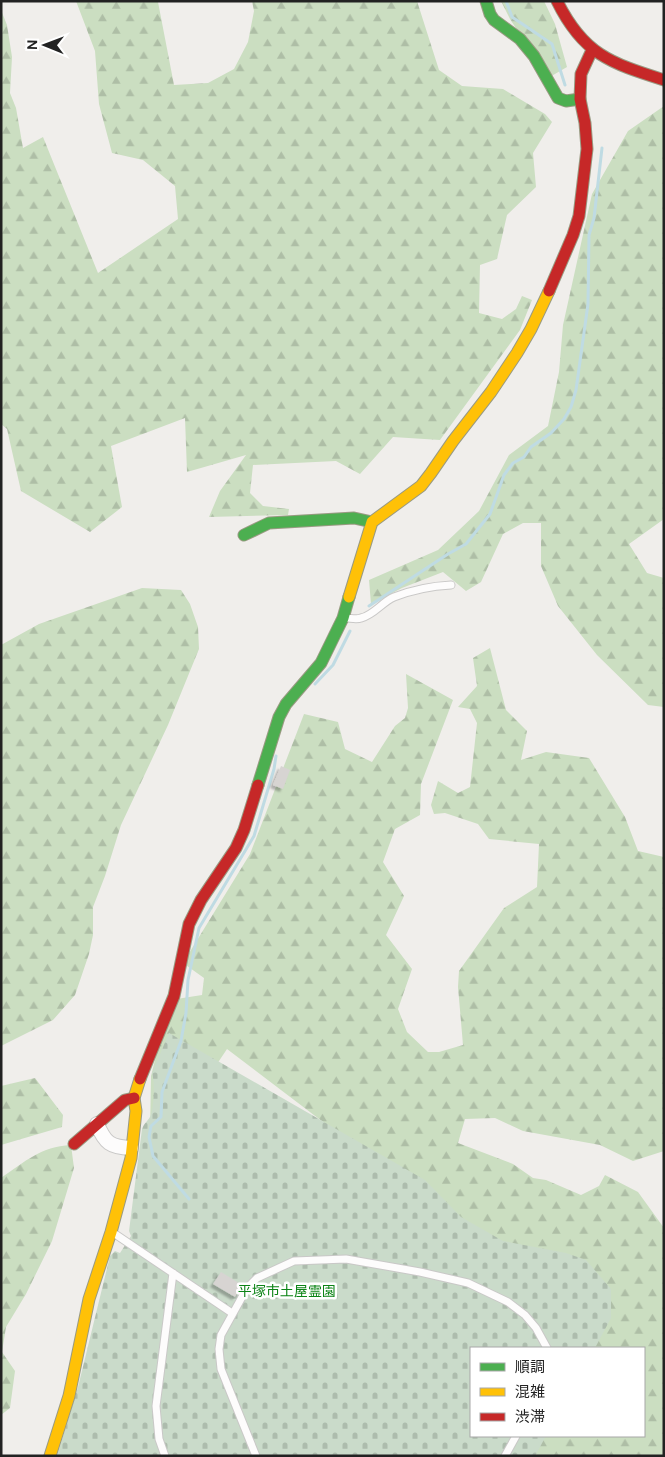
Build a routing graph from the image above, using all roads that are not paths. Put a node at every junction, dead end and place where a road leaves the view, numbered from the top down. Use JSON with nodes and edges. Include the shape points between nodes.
{"nodes":[{"id":1,"x":486,"y":1,"type":"edge"},
{"id":2,"x":557,"y":1,"type":"edge"},
{"id":3,"x":592,"y":50,"type":"junction"},
{"id":4,"x":664,"y":80,"type":"edge"},
{"id":5,"x":580,"y":99,"type":"junction"},
{"id":6,"x":372,"y":522,"type":"junction"},
{"id":7,"x":244,"y":535,"type":"dead end"},
{"id":8,"x":451,"y":585,"type":"dead end"},
{"id":9,"x":343,"y":618,"type":"junction"},
{"id":10,"x":134,"y":1098,"type":"junction"},
{"id":11,"x":97,"y":1124,"type":"junction"},
{"id":12,"x":74,"y":1144,"type":"dead end"},
{"id":13,"x":132,"y":1148,"type":"junction"},
{"id":14,"x":111,"y":1232,"type":"junction"},
{"id":15,"x":173,"y":1274,"type":"junction"},
{"id":16,"x":232,"y":1313,"type":"junction"},
{"id":17,"x":546,"y":1347,"type":"edge"},
{"id":18,"x":515,"y":1437,"type":"edge"},
{"id":19,"x":50,"y":1456,"type":"edge"},
{"id":20,"x":165,"y":1456,"type":"edge"},
{"id":21,"x":256,"y":1456,"type":"edge"},
{"id":22,"x":505,"y":1456,"type":"edge"}],
"edges":[{"from":1,"to":5,"type":"street","via":[[491,16],[525,44],[544,69],[558,98],[566,102]]},
{"from":2,"to":3,"type":"street","via":[[575,34]]},
{"from":3,"to":4,"type":"street","via":[[621,67]]},
{"from":3,"to":5,"type":"street","via":[[581,74]]},
{"from":5,"to":6,"type":"street","via":[[587,149],[579,216],[531,329],[431,473],[414,491]]},
{"from":6,"to":7,"type":"street","via":[[354,518],[269,523]]},
{"from":6,"to":9,"type":"street"},
{"from":8,"to":9,"type":"lane","via":[[393,597],[360,619]]},
{"from":9,"to":10,"type":"street","via":[[321,663],[279,717],[244,830],[189,924],[174,996]]},
{"from":10,"to":11,"type":"street","via":[[125,1100]]},
{"from":10,"to":13,"type":"street","via":[[136,1111]]},
{"from":11,"to":12,"type":"street"},
{"from":11,"to":13,"type":"street","via":[[102,1138],[110,1144]]},
{"from":13,"to":14,"type":"street"},
{"from":14,"to":15,"type":"lane"},
{"from":14,"to":19,"type":"street","via":[[89,1299],[69,1396]]},
{"from":15,"to":16,"type":"lane"},
{"from":15,"to":20,"type":"lane","via":[[156,1406],[159,1439]]},
{"from":16,"to":17,"type":"lane","via":[[257,1278],[294,1262],[346,1259],[468,1283],[508,1302],[525,1315]]},
{"from":16,"to":21,"type":"lane","via":[[221,1335],[219,1359]]},
{"from":18,"to":22,"type":"lane"}]}
